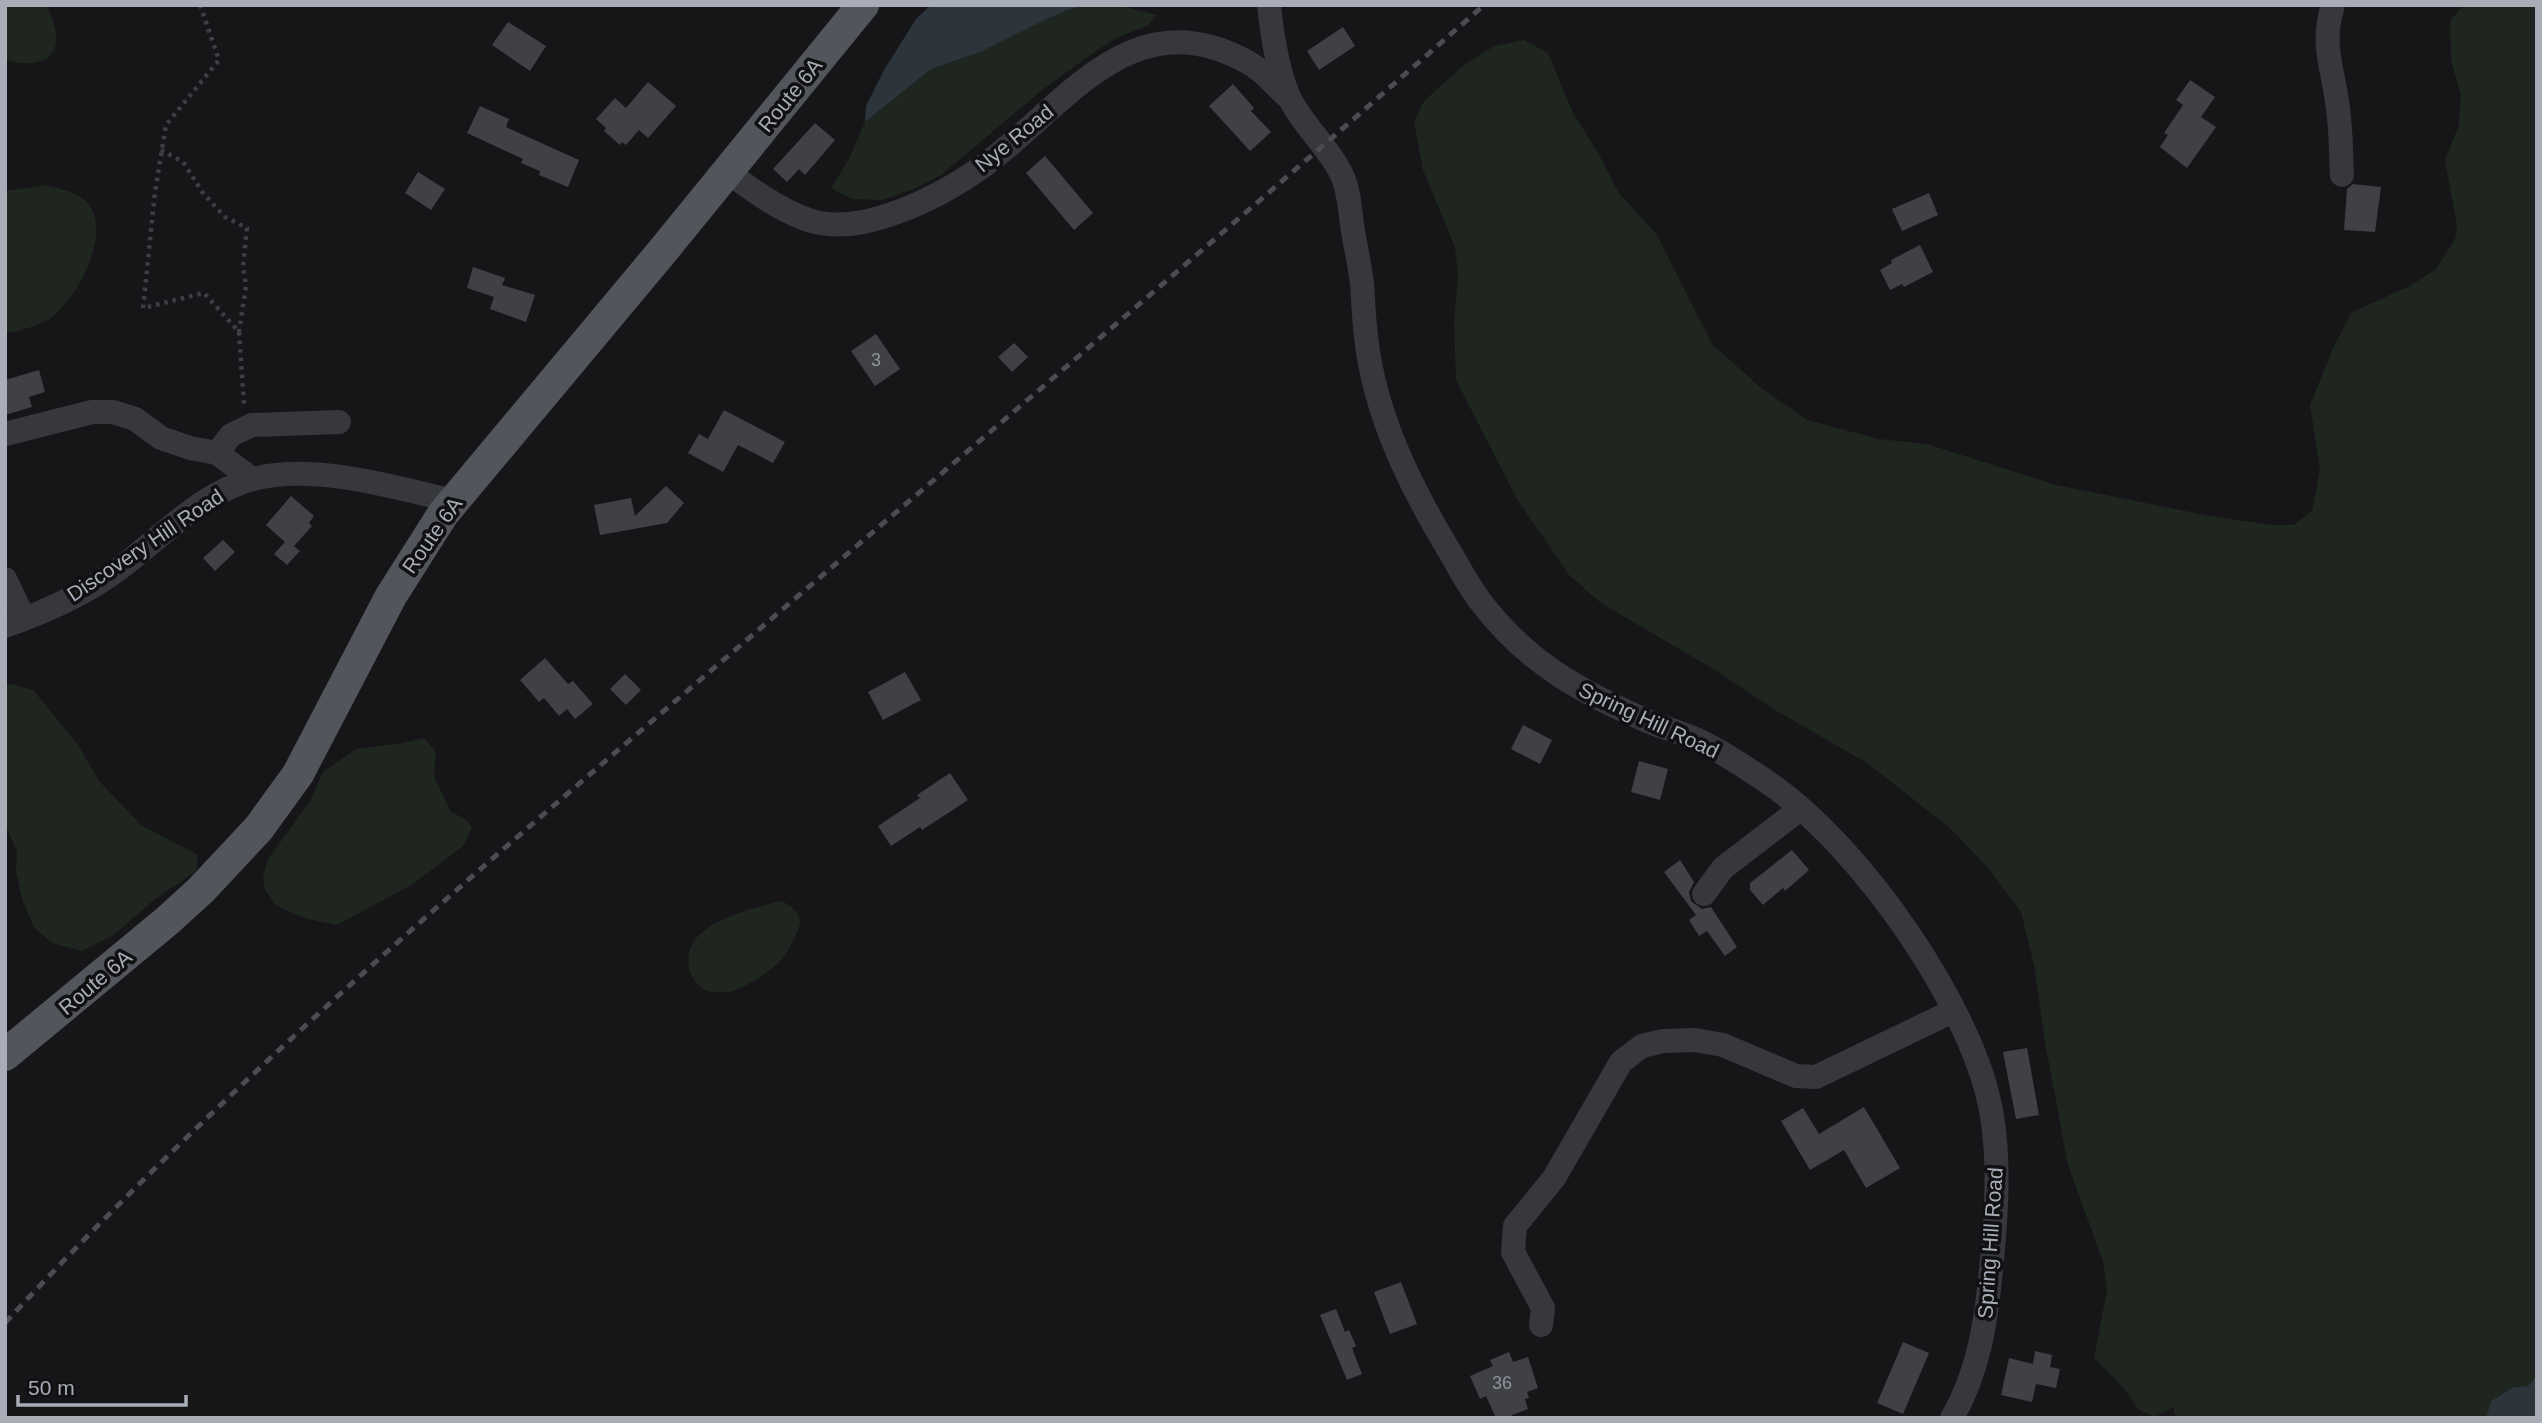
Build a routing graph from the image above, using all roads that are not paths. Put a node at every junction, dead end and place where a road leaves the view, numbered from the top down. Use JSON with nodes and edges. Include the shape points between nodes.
{"nodes":[{"id":1,"x":863,"y":5,"type":"edge"},
{"id":2,"x":1269,"y":5,"type":"edge"},
{"id":3,"x":2333,"y":5,"type":"edge"},
{"id":4,"x":1289,"y":98,"type":"junction"},
{"id":5,"x":728,"y":172,"type":"junction"},
{"id":6,"x":2342,"y":175,"type":"dead end"},
{"id":7,"x":339,"y":422,"type":"dead end"},
{"id":8,"x":5,"y":434,"type":"edge"},
{"id":9,"x":217,"y":453,"type":"junction"},
{"id":10,"x":252,"y":480,"type":"junction"},
{"id":11,"x":454,"y":501,"type":"junction"},
{"id":12,"x":5,"y":579,"type":"edge"},
{"id":13,"x":15,"y":622,"type":"edge"},
{"id":14,"x":1800,"y":809,"type":"junction"},
{"id":15,"x":1703,"y":894,"type":"dead end"},
{"id":16,"x":1954,"y":1011,"type":"junction"},
{"id":17,"x":5,"y":1055,"type":"edge"},
{"id":18,"x":1541,"y":1325,"type":"dead end"},
{"id":19,"x":1952,"y":1418,"type":"edge"}],
"edges":[{"from":1,"to":5,"type":"main road","name":"Route 6A"},
{"from":2,"to":4,"type":"street","name":"Spring Hill Road"},
{"from":3,"to":6,"type":"street","via":[[2327,55],[2338,108]]},
{"from":4,"to":5,"type":"street","name":"Nye Road","via":[[1252,64],[1228,52],[1199,43],[1145,44],[1115,57],[1081,82],[993,158],[944,192],[880,218],[845,225],[817,222],[757,194]]},
{"from":4,"to":14,"type":"street","name":"Spring Hill Road","via":[[1341,173],[1348,196],[1366,340],[1380,404],[1426,512],[1478,599],[1526,649],[1576,688],[1697,739],[1768,783]]},
{"from":5,"to":11,"type":"main road","name":"Route 6A"},
{"from":7,"to":9,"type":"street","via":[[252,425],[232,435]]},
{"from":8,"to":9,"type":"street","via":[[92,412],[113,412],[135,419],[161,438]]},
{"from":9,"to":10,"type":"street"},
{"from":10,"to":11,"type":"street","name":"Discovery Hill Road","via":[[296,474],[332,477]]},
{"from":10,"to":13,"type":"street","name":"Discovery Hill Road","via":[[198,506],[86,591]]},
{"from":11,"to":17,"type":"main road","name":"Route 6A","via":[[391,596],[298,774],[259,828],[167,921]]},
{"from":12,"to":13,"type":"street"},
{"from":14,"to":15,"type":"street","via":[[1723,868]]},
{"from":14,"to":16,"type":"street","name":"Spring Hill Road","via":[[1897,916]]},
{"from":16,"to":18,"type":"street","via":[[1816,1077],[1796,1076],[1723,1045],[1695,1040],[1642,1046],[1621,1062],[1554,1178],[1515,1226],[1513,1252],[1543,1308]]},
{"from":16,"to":19,"type":"street","name":"Spring Hill Road","via":[[1983,1080],[1997,1163],[1985,1330]]}]}
